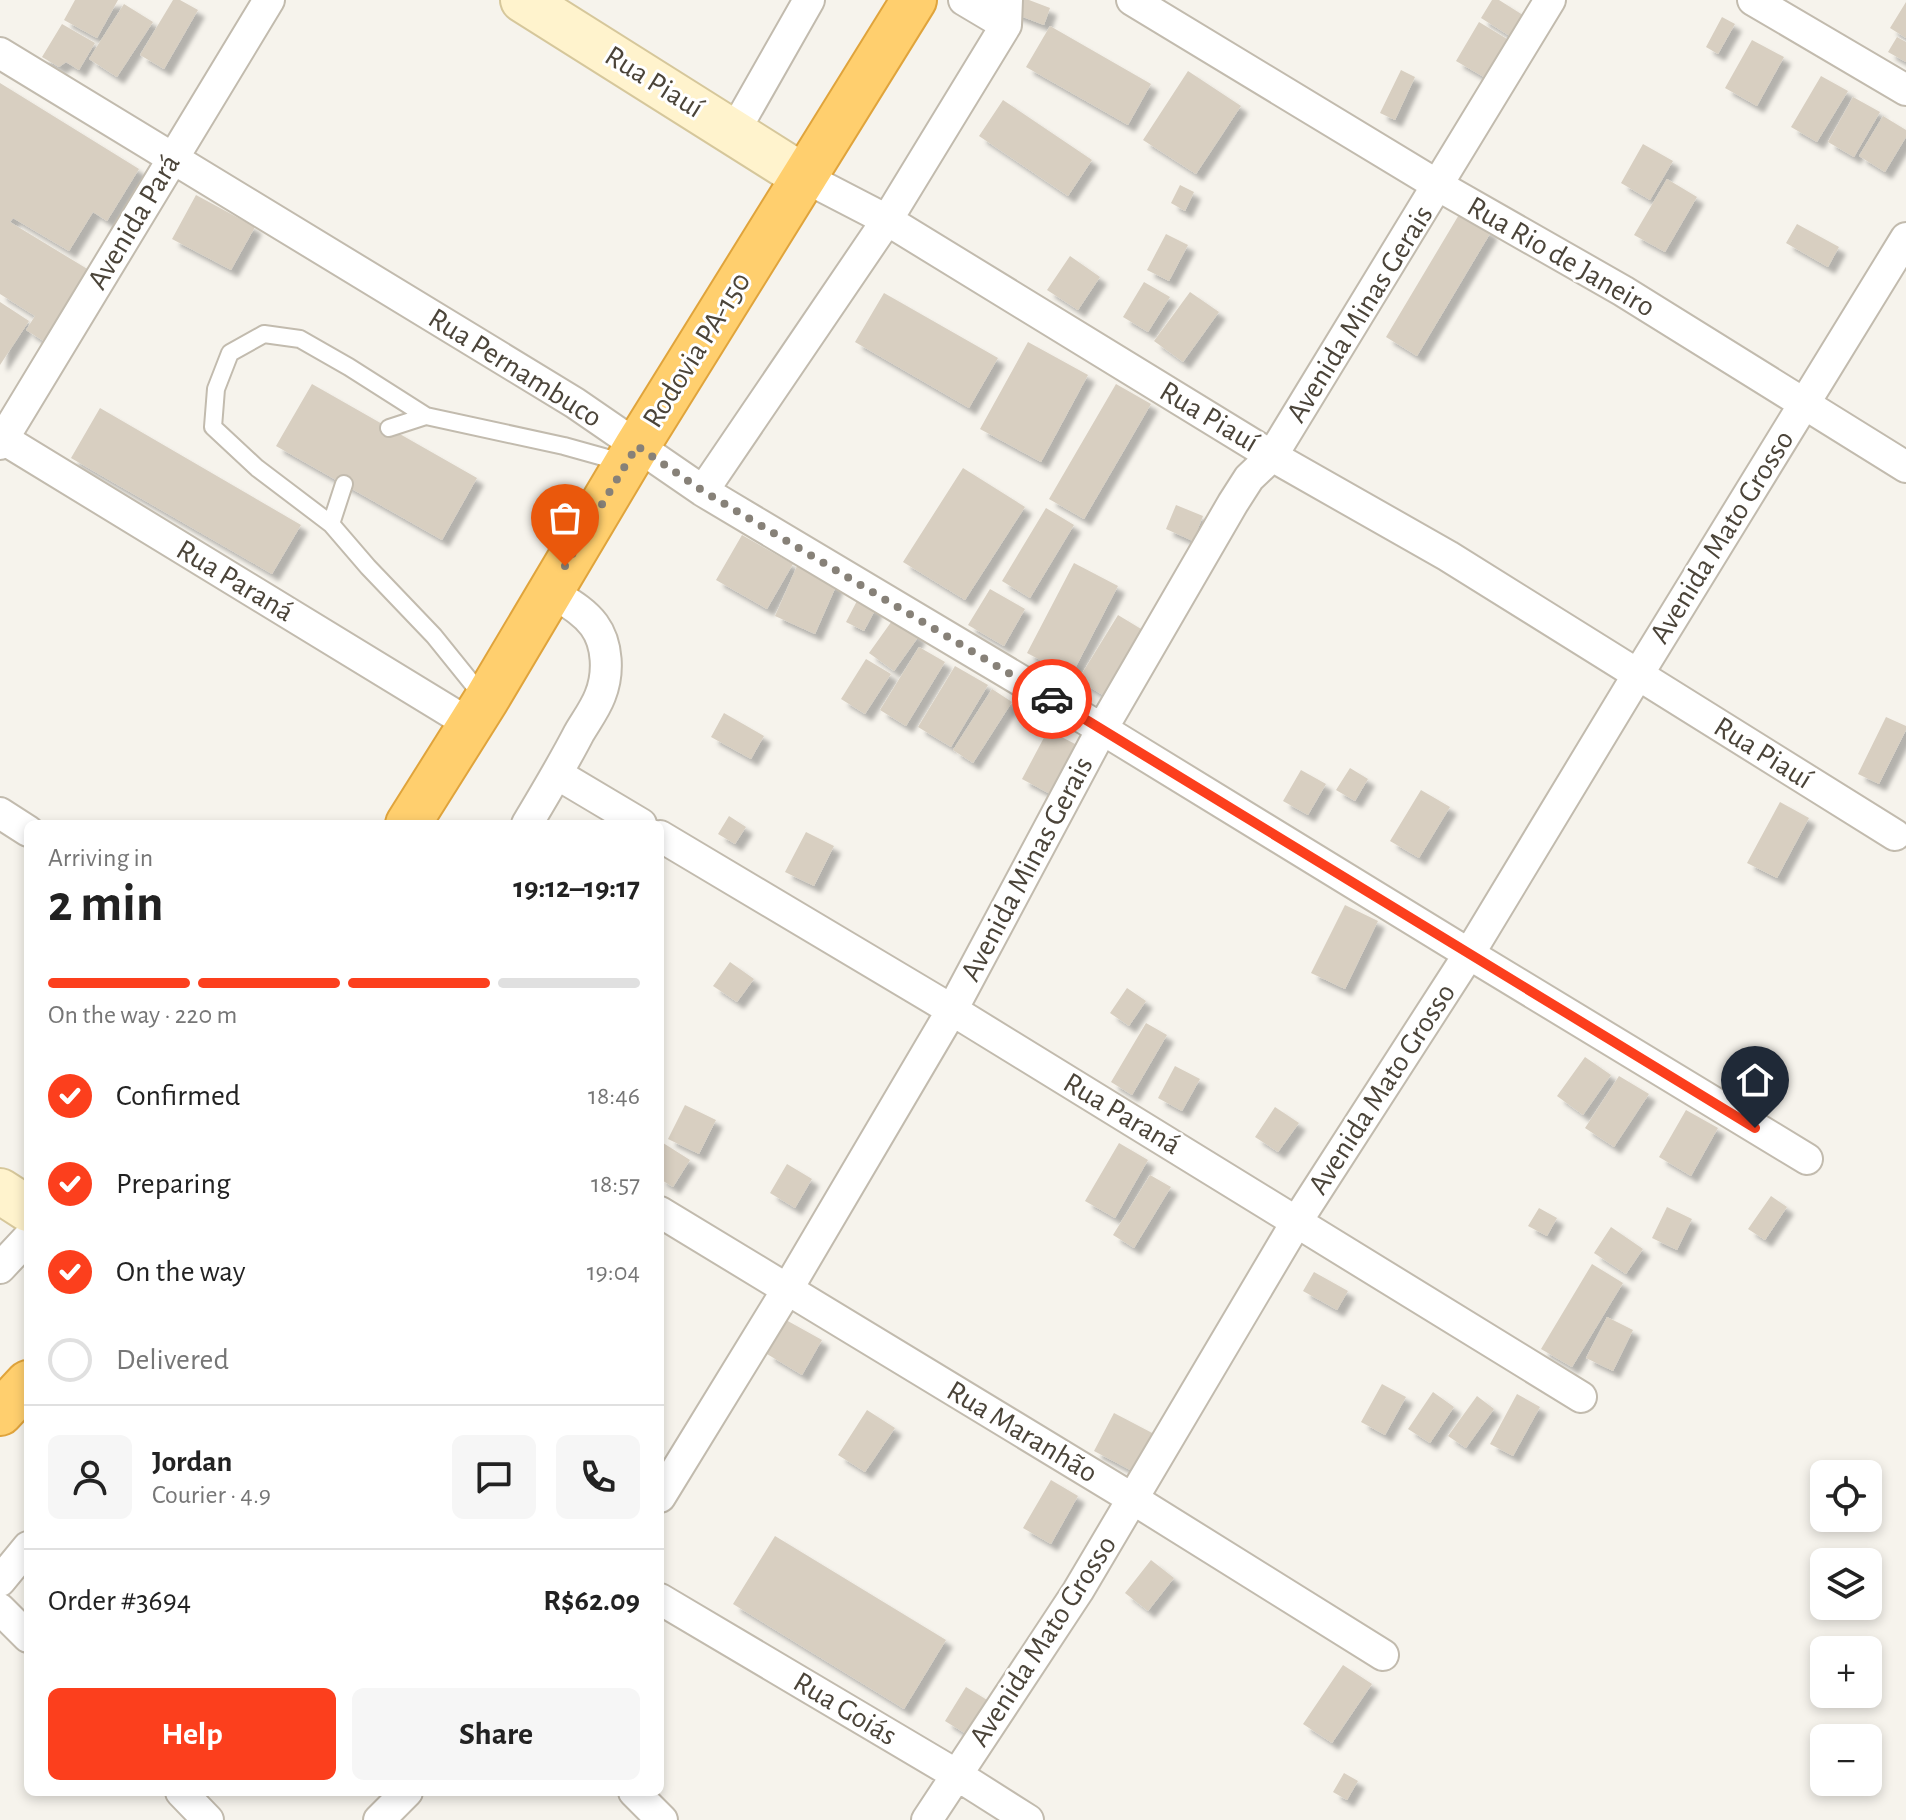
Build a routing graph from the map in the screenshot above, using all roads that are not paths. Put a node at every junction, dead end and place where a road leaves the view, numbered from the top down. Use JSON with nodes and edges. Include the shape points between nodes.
{"nodes":[{"id":1,"x":269,"y":0,"type":"edge"},
{"id":2,"x":523,"y":0,"type":"edge"},
{"id":3,"x":809,"y":0,"type":"edge"},
{"id":4,"x":914,"y":0,"type":"edge"},
{"id":5,"x":964,"y":0,"type":"edge"},
{"id":6,"x":1132,"y":0,"type":"edge"},
{"id":7,"x":1550,"y":0,"type":"edge"},
{"id":8,"x":1753,"y":0,"type":"edge"},
{"id":9,"x":1006,"y":13,"type":"edge"},
{"id":10,"x":0,"y":53,"type":"edge"},
{"id":11,"x":1906,"y":90,"type":"edge"},
{"id":12,"x":734,"y":132,"type":"junction"},
{"id":13,"x":173,"y":157,"type":"junction"},
{"id":14,"x":804,"y":177,"type":"junction"},
{"id":15,"x":1439,"y":186,"type":"junction"},
{"id":16,"x":887,"y":220,"type":"junction"},
{"id":17,"x":1906,"y":238,"type":"edge"},
{"id":18,"x":1803,"y":405,"type":"junction"},
{"id":19,"x":426,"y":416,"type":"junction"},
{"id":20,"x":389,"y":428,"type":"dead end"},
{"id":21,"x":1,"y":440,"type":"edge"},
{"id":22,"x":631,"y":455,"type":"junction"},
{"id":23,"x":1272,"y":456,"type":"junction"},
{"id":24,"x":1906,"y":467,"type":"edge"},
{"id":25,"x":344,"y":484,"type":"dead end"},
{"id":26,"x":703,"y":491,"type":"junction"},
{"id":27,"x":331,"y":524,"type":"junction"},
{"id":28,"x":550,"y":591,"type":"junction"},
{"id":29,"x":1637,"y":676,"type":"junction"},
{"id":30,"x":478,"y":712,"type":"junction"},
{"id":31,"x":1102,"y":729,"type":"junction"},
{"id":32,"x":557,"y":774,"type":"junction"},
{"id":33,"x":0,"y":813,"type":"edge"},
{"id":34,"x":410,"y":820,"type":"edge"},
{"id":35,"x":529,"y":820,"type":"edge"},
{"id":36,"x":634,"y":820,"type":"edge"},
{"id":37,"x":24,"y":828,"type":"edge"},
{"id":38,"x":1895,"y":835,"type":"dead end"},
{"id":39,"x":664,"y":838,"type":"edge"},
{"id":40,"x":1469,"y":954,"type":"junction"},
{"id":41,"x":952,"y":1010,"type":"junction"},
{"id":42,"x":1807,"y":1159,"type":"dead end"},
{"id":43,"x":0,"y":1191,"type":"edge"},
{"id":44,"x":24,"y":1206,"type":"edge"},
{"id":45,"x":664,"y":1214,"type":"edge"},
{"id":46,"x":1297,"y":1221,"type":"junction"},
{"id":47,"x":24,"y":1242,"type":"edge"},
{"id":48,"x":0,"y":1268,"type":"edge"},
{"id":49,"x":787,"y":1290,"type":"junction"},
{"id":50,"x":24,"y":1387,"type":"edge"},
{"id":51,"x":1581,"y":1397,"type":"dead end"},
{"id":52,"x":0,"y":1413,"type":"edge"},
{"id":53,"x":664,"y":1490,"type":"edge"},
{"id":54,"x":1133,"y":1499,"type":"junction"},
{"id":55,"x":24,"y":1552,"type":"edge"},
{"id":56,"x":0,"y":1581,"type":"edge"},
{"id":57,"x":664,"y":1601,"type":"edge"},
{"id":58,"x":0,"y":1609,"type":"edge"},
{"id":59,"x":24,"y":1633,"type":"edge"},
{"id":60,"x":1383,"y":1655,"type":"dead end"},
{"id":61,"x":957,"y":1775,"type":"junction"},
{"id":62,"x":185,"y":1796,"type":"edge"},
{"id":63,"x":403,"y":1796,"type":"edge"},
{"id":64,"x":638,"y":1796,"type":"edge"},
{"id":65,"x":208,"y":1820,"type":"edge"},
{"id":66,"x":379,"y":1820,"type":"edge"},
{"id":67,"x":662,"y":1820,"type":"edge"},
{"id":68,"x":927,"y":1820,"type":"edge"},
{"id":69,"x":1028,"y":1820,"type":"edge"}],
"edges":[{"from":1,"to":13,"type":"street","name":"Avenida Pará"},
{"from":2,"to":12,"type":"street","name":"Rua Piauí"},
{"from":3,"to":12,"type":"street"},
{"from":4,"to":14,"type":"highway","name":"Rodovia PA-150"},
{"from":5,"to":9,"type":"street"},
{"from":6,"to":15,"type":"street","name":"Rua Rio de Janeiro"},
{"from":7,"to":15,"type":"street","name":"Avenida Minas Gerais"},
{"from":8,"to":11,"type":"street"},
{"from":9,"to":16,"type":"street"},
{"from":10,"to":13,"type":"street","name":"Rua Pernambuco"},
{"from":12,"to":14,"type":"street","name":"Rua Piauí"},
{"from":13,"to":21,"type":"street","name":"Avenida Pará"},
{"from":13,"to":22,"type":"street","name":"Rua Pernambuco","via":[[575,403]]},
{"from":14,"to":16,"type":"street","name":"Rua Piauí"},
{"from":14,"to":22,"type":"highway","name":"Rodovia PA-150"},
{"from":15,"to":18,"type":"street","name":"Rua Rio de Janeiro","via":[[1623,291]]},
{"from":15,"to":23,"type":"street","name":"Avenida Minas Gerais"},
{"from":16,"to":23,"type":"street","name":"Rua Piauí"},
{"from":16,"to":26,"type":"street"},
{"from":17,"to":18,"type":"street","name":"Avenida Mato Grosso"},
{"from":18,"to":24,"type":"street","name":"Rua Rio de Janeiro"},
{"from":18,"to":29,"type":"street","name":"Avenida Mato Grosso"},
{"from":19,"to":20,"type":"lane"},
{"from":19,"to":22,"type":"lane"},
{"from":19,"to":27,"type":"lane","via":[[300,339],[264,334],[230,353],[216,389],[213,427]]},
{"from":21,"to":30,"type":"street","name":"Rua Paraná"},
{"from":22,"to":26,"type":"street","name":"Rua Pernambuco"},
{"from":22,"to":28,"type":"highway","name":"Rodovia PA-150"},
{"from":23,"to":29,"type":"street","name":"Rua Piauí","via":[[1448,556]]},
{"from":23,"to":31,"type":"street","name":"Avenida Minas Gerais","via":[[1233,503]]},
{"from":25,"to":27,"type":"lane"},
{"from":26,"to":31,"type":"street","name":"Rua Pernambuco"},
{"from":27,"to":30,"type":"lane","via":[[434,636]]},
{"from":28,"to":30,"type":"highway","name":"Rodovia PA-150"},
{"from":28,"to":32,"type":"street","via":[[593,624],[606,655],[601,694]]},
{"from":29,"to":38,"type":"street","name":"Rua Piauí"},
{"from":29,"to":40,"type":"street","name":"Avenida Mato Grosso"},
{"from":30,"to":34,"type":"highway","name":"Rodovia PA-150"},
{"from":31,"to":40,"type":"street","name":"Rua Pernambuco"},
{"from":31,"to":41,"type":"street","name":"Avenida Minas Gerais"},
{"from":32,"to":35,"type":"street"},
{"from":32,"to":36,"type":"street"},
{"from":33,"to":37,"type":"street"},
{"from":39,"to":41,"type":"street","name":"Rua Paraná"},
{"from":40,"to":42,"type":"street","name":"Rua Pernambuco"},
{"from":40,"to":46,"type":"street","name":"Avenida Mato Grosso"},
{"from":41,"to":46,"type":"street","name":"Rua Paraná"},
{"from":41,"to":49,"type":"street","name":"Avenida Minas Gerais"},
{"from":43,"to":44,"type":"street"},
{"from":45,"to":49,"type":"street","name":"Rua Maranhão"},
{"from":46,"to":51,"type":"street","name":"Rua Paraná"},
{"from":46,"to":54,"type":"street","name":"Avenida Mato Grosso"},
{"from":47,"to":48,"type":"street"},
{"from":49,"to":53,"type":"street","name":"Avenida Minas Gerais"},
{"from":49,"to":54,"type":"street","name":"Rua Maranhão"},
{"from":50,"to":52,"type":"highway"},
{"from":54,"to":60,"type":"street","name":"Rua Maranhão"},
{"from":54,"to":61,"type":"street","name":"Avenida Mato Grosso"},
{"from":55,"to":56,"type":"street"},
{"from":57,"to":61,"type":"street","name":"Rua Goiás"},
{"from":58,"to":59,"type":"street"},
{"from":61,"to":68,"type":"street","name":"Avenida Mato Grosso"},
{"from":61,"to":69,"type":"street","name":"Rua Goiás"},
{"from":62,"to":65,"type":"street"},
{"from":63,"to":66,"type":"street"},
{"from":64,"to":67,"type":"street"}]}
